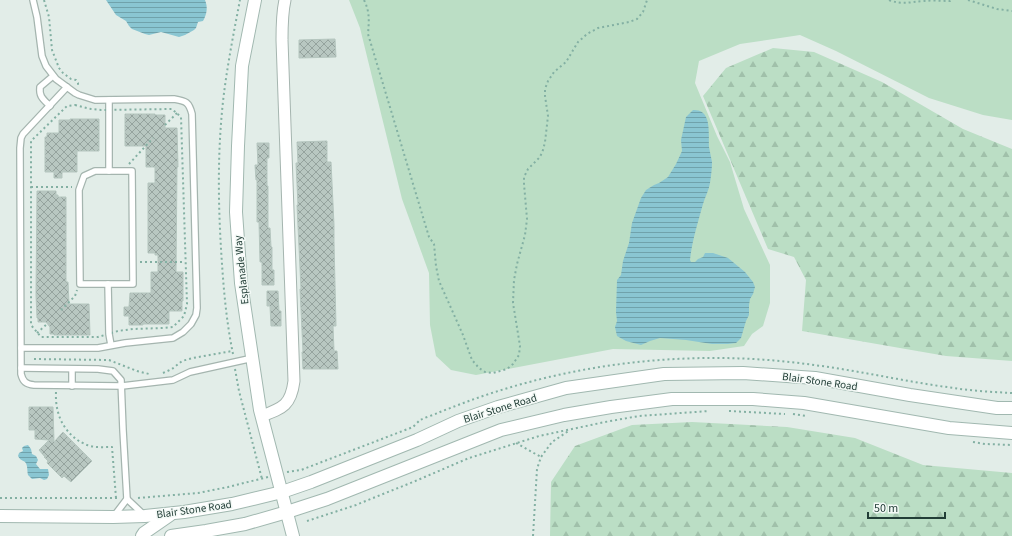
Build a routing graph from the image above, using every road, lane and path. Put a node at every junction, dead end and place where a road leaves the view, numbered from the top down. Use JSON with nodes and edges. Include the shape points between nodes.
{"nodes":[{"id":1,"x":33,"y":0,"type":"edge"},
{"id":2,"x":44,"y":0,"type":"edge"},
{"id":3,"x":255,"y":0,"type":"edge"},
{"id":4,"x":285,"y":0,"type":"edge"},
{"id":5,"x":364,"y":0,"type":"edge"},
{"id":6,"x":647,"y":0,"type":"edge"},
{"id":7,"x":889,"y":0,"type":"edge"},
{"id":8,"x":952,"y":0,"type":"edge"},
{"id":9,"x":968,"y":0,"type":"edge"},
{"id":10,"x":1012,"y":11,"type":"edge"},
{"id":11,"x":53,"y":76,"type":"junction"},
{"id":12,"x":68,"y":87,"type":"junction"},
{"id":13,"x":75,"y":92,"type":"junction"},
{"id":14,"x":109,"y":100,"type":"junction"},
{"id":15,"x":50,"y":106,"type":"junction"},
{"id":16,"x":109,"y":110,"type":"junction"},
{"id":17,"x":177,"y":113,"type":"junction"},
{"id":18,"x":165,"y":125,"type":"dead end"},
{"id":19,"x":153,"y":138,"type":"dead end"},
{"id":20,"x":109,"y":171,"type":"junction"},
{"id":21,"x":123,"y":171,"type":"junction"},
{"id":22,"x":31,"y":187,"type":"junction"},
{"id":23,"x":72,"y":187,"type":"dead end"},
{"id":24,"x":133,"y":262,"type":"junction"},
{"id":25,"x":186,"y":262,"type":"junction"},
{"id":26,"x":80,"y":284,"type":"junction"},
{"id":27,"x":108,"y":284,"type":"junction"},
{"id":28,"x":61,"y":310,"type":"dead end"},
{"id":29,"x":48,"y":324,"type":"dead end"},
{"id":30,"x":37,"y":333,"type":"junction"},
{"id":31,"x":108,"y":334,"type":"junction"},
{"id":32,"x":111,"y":345,"type":"junction"},
{"id":33,"x":21,"y":348,"type":"junction"},
{"id":34,"x":232,"y":351,"type":"dead end"},
{"id":35,"x":253,"y":358,"type":"junction"},
{"id":36,"x":34,"y":359,"type":"dead end"},
{"id":37,"x":56,"y":359,"type":"junction"},
{"id":38,"x":21,"y":368,"type":"junction"},
{"id":39,"x":56,"y":368,"type":"junction"},
{"id":40,"x":72,"y":369,"type":"junction"},
{"id":41,"x":162,"y":373,"type":"dead end"},
{"id":42,"x":150,"y":374,"type":"dead end"},
{"id":43,"x":56,"y":386,"type":"junction"},
{"id":44,"x":72,"y":386,"type":"junction"},
{"id":45,"x":122,"y":386,"type":"junction"},
{"id":46,"x":1012,"y":408,"type":"edge"},
{"id":47,"x":710,"y":411,"type":"dead end"},
{"id":48,"x":724,"y":411,"type":"dead end"},
{"id":49,"x":262,"y":416,"type":"junction"},
{"id":50,"x":809,"y":416,"type":"dead end"},
{"id":51,"x":571,"y":429,"type":"junction"},
{"id":52,"x":1012,"y":433,"type":"edge"},
{"id":53,"x":970,"y":441,"type":"dead end"},
{"id":54,"x":516,"y":443,"type":"junction"},
{"id":55,"x":1012,"y":445,"type":"edge"},
{"id":56,"x":542,"y":457,"type":"junction"},
{"id":57,"x":282,"y":492,"type":"junction"},
{"id":58,"x":116,"y":498,"type":"dead end"},
{"id":59,"x":127,"y":498,"type":"junction"},
{"id":60,"x":287,"y":512,"type":"junction"},
{"id":61,"x":172,"y":513,"type":"junction"},
{"id":62,"x":0,"y":516,"type":"edge"},
{"id":63,"x":145,"y":516,"type":"junction"},
{"id":64,"x":113,"y":517,"type":"junction"},
{"id":65,"x":307,"y":521,"type":"dead end"},
{"id":66,"x":142,"y":536,"type":"edge"},
{"id":67,"x":171,"y":536,"type":"edge"},
{"id":68,"x":293,"y":536,"type":"edge"},
{"id":69,"x":533,"y":536,"type":"edge"}],
"edges":[{"from":1,"to":11,"type":"lane","via":[[42,56]]},
{"from":2,"to":13,"type":"path","via":[[49,17],[52,50],[59,68],[71,79],[76,80],[78,84]]},
{"from":3,"to":35,"type":"street","name":"Esplanade Way","via":[[242,66],[236,212],[241,284]]},
{"from":4,"to":49,"type":"street","via":[[282,40],[294,381],[290,399],[285,405]]},
{"from":5,"to":6,"type":"path","via":[[369,16],[368,34],[428,237],[434,244],[440,281],[472,360],[485,372],[493,373],[508,369],[519,355],[520,346],[513,303],[514,280],[525,234],[524,177],[528,169],[540,158],[545,142],[548,116],[545,89],[548,81],[587,34],[598,28],[636,19],[643,12]]},
{"from":7,"to":8,"type":"path","via":[[908,4]]},
{"from":9,"to":10,"type":"path"},
{"from":11,"to":12,"type":"lane"},
{"from":11,"to":15,"type":"lane","via":[[40,87],[42,98]]},
{"from":12,"to":13,"type":"lane"},
{"from":12,"to":15,"type":"lane"},
{"from":13,"to":14,"type":"lane","via":[[95,100]]},
{"from":14,"to":16,"type":"lane"},
{"from":14,"to":32,"type":"lane","via":[[174,99],[188,103],[192,114],[197,308],[191,324],[184,332],[173,338]]},
{"from":15,"to":33,"type":"lane","via":[[21,138]]},
{"from":16,"to":17,"type":"path","via":[[172,109]]},
{"from":16,"to":20,"type":"lane"},
{"from":16,"to":22,"type":"path","via":[[67,106],[31,141]]},
{"from":17,"to":18,"type":"path"},
{"from":17,"to":25,"type":"path","via":[[181,117]]},
{"from":19,"to":21,"type":"path"},
{"from":20,"to":21,"type":"lane"},
{"from":20,"to":26,"type":"lane","via":[[95,171],[84,176],[79,190]]},
{"from":21,"to":24,"type":"lane","via":[[132,171]]},
{"from":22,"to":23,"type":"path"},
{"from":22,"to":30,"type":"path","via":[[30,325]]},
{"from":24,"to":25,"type":"path"},
{"from":24,"to":27,"type":"lane","via":[[133,284]]},
{"from":25,"to":31,"type":"path","via":[[187,304],[184,316],[173,327],[133,329]]},
{"from":26,"to":27,"type":"lane"},
{"from":26,"to":28,"type":"path","via":[[74,296]]},
{"from":27,"to":31,"type":"lane"},
{"from":29,"to":30,"type":"path"},
{"from":30,"to":31,"type":"path","via":[[41,337],[98,337]]},
{"from":31,"to":32,"type":"lane"},
{"from":32,"to":33,"type":"lane","via":[[98,348]]},
{"from":33,"to":38,"type":"lane"},
{"from":34,"to":41,"type":"path","via":[[182,361]]},
{"from":35,"to":45,"type":"lane","via":[[190,372],[173,380]]},
{"from":35,"to":49,"type":"street","name":"Esplanade Way"},
{"from":36,"to":37,"type":"path"},
{"from":37,"to":39,"type":"path"},
{"from":37,"to":42,"type":"path","via":[[108,360]]},
{"from":38,"to":39,"type":"lane"},
{"from":38,"to":43,"type":"lane","via":[[22,380],[27,384]]},
{"from":39,"to":40,"type":"lane"},
{"from":40,"to":44,"type":"lane"},
{"from":40,"to":45,"type":"lane","via":[[113,371],[121,380]]},
{"from":43,"to":44,"type":"lane"},
{"from":43,"to":58,"type":"path","via":[[58,414],[64,427],[74,438],[86,445],[112,447]]},
{"from":44,"to":45,"type":"lane"},
{"from":45,"to":59,"type":"lane"},
{"from":46,"to":57,"type":"street","name":"Blair Stone Road","via":[[910,395],[815,378],[743,373],[664,374],[566,388],[498,408],[458,421],[417,440]]},
{"from":47,"to":51,"type":"path","via":[[639,416]]},
{"from":48,"to":50,"type":"path"},
{"from":49,"to":57,"type":"street","name":"Esplanade Way"},
{"from":51,"to":54,"type":"path"},
{"from":51,"to":56,"type":"path","via":[[552,442]]},
{"from":52,"to":60,"type":"street","name":"Blair Stone Road","via":[[949,428],[804,403],[753,399],[672,399],[564,415],[501,430],[327,499]]},
{"from":53,"to":55,"type":"path"},
{"from":54,"to":56,"type":"path"},
{"from":54,"to":65,"type":"path","via":[[469,458],[356,505]]},
{"from":56,"to":69,"type":"path","via":[[537,469]]},
{"from":57,"to":60,"type":"street","name":"Esplanade Way"},
{"from":57,"to":61,"type":"street","name":"Blair Stone Road","via":[[232,504]]},
{"from":59,"to":63,"type":"lane"},
{"from":59,"to":64,"type":"lane"},
{"from":60,"to":67,"type":"street","name":"Blair Stone Road","via":[[245,524]]},
{"from":60,"to":68,"type":"street","name":"Esplanade Way"},
{"from":61,"to":63,"type":"street","name":"Blair Stone Road"},
{"from":61,"to":66,"type":"street"},
{"from":62,"to":64,"type":"street","name":"Blair Stone Road"},
{"from":63,"to":64,"type":"street","name":"Blair Stone Road"}]}
